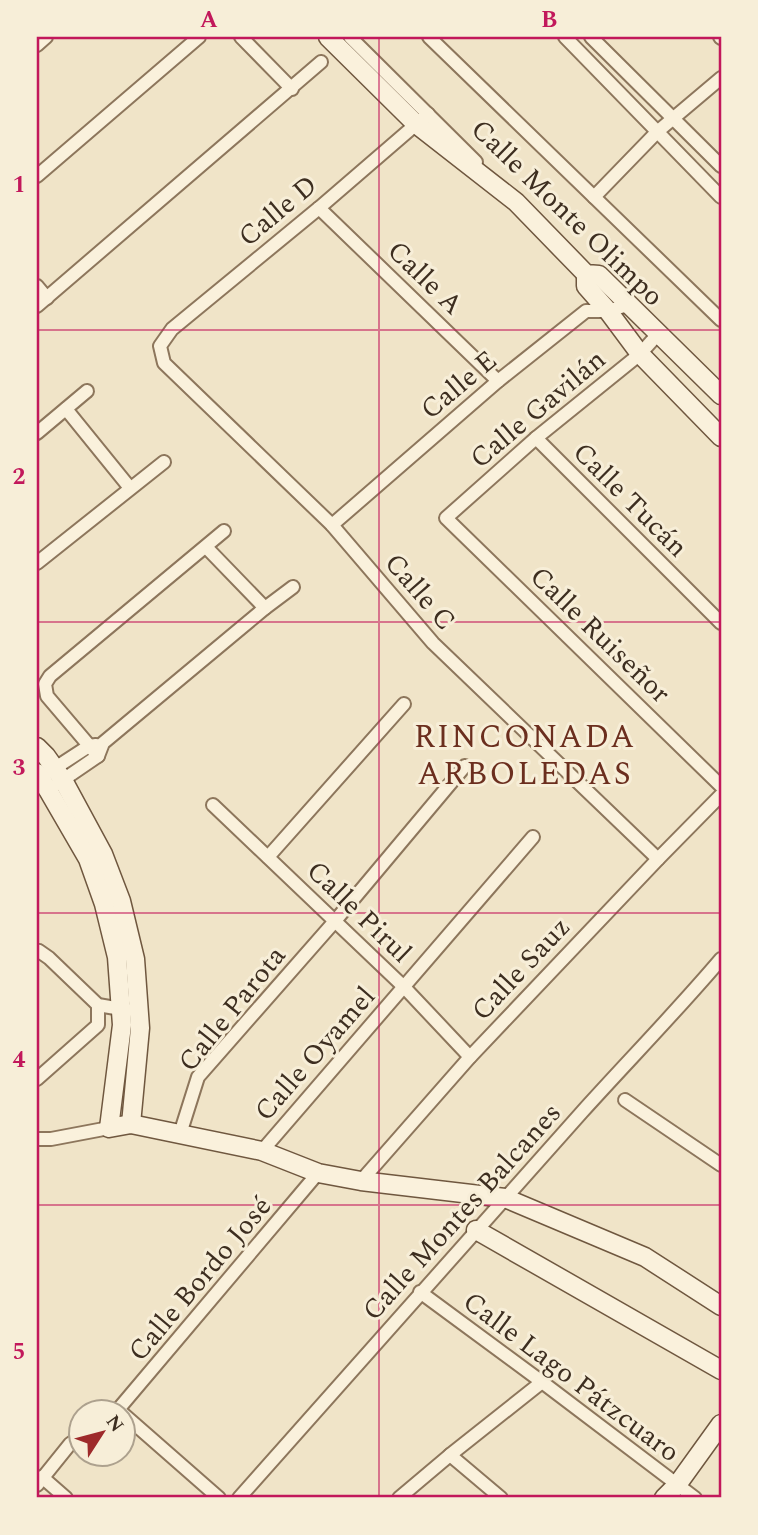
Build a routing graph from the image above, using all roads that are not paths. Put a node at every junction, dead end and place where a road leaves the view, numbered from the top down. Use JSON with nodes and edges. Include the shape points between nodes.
{"nodes":[{"id":1,"x":46,"y":37,"type":"edge"},
{"id":2,"x":200,"y":37,"type":"edge"},
{"id":3,"x":241,"y":37,"type":"edge"},
{"id":4,"x":328,"y":37,"type":"edge"},
{"id":5,"x":350,"y":37,"type":"edge"},
{"id":6,"x":430,"y":37,"type":"edge"},
{"id":7,"x":565,"y":37,"type":"edge"},
{"id":8,"x":591,"y":37,"type":"edge"},
{"id":9,"x":37,"y":45,"type":"edge"},
{"id":10,"x":321,"y":62,"type":"dead end"},
{"id":11,"x":366,"y":63,"type":"junction"},
{"id":12,"x":721,"y":78,"type":"edge"},
{"id":13,"x":292,"y":89,"type":"junction"},
{"id":14,"x":673,"y":118,"type":"junction"},
{"id":15,"x":422,"y":119,"type":"junction"},
{"id":16,"x":657,"y":132,"type":"junction"},
{"id":17,"x":721,"y":166,"type":"edge"},
{"id":18,"x":37,"y":176,"type":"edge"},
{"id":19,"x":594,"y":197,"type":"junction"},
{"id":20,"x":721,"y":197,"type":"edge"},
{"id":21,"x":319,"y":208,"type":"junction"},
{"id":22,"x":586,"y":274,"type":"junction"},
{"id":23,"x":37,"y":286,"type":"edge"},
{"id":24,"x":42,"y":302,"type":"edge"},
{"id":25,"x":627,"y":304,"type":"junction"},
{"id":26,"x":608,"y":311,"type":"junction"},
{"id":27,"x":721,"y":320,"type":"edge"},
{"id":28,"x":658,"y":334,"type":"junction"},
{"id":29,"x":160,"y":346,"type":"joint"},
{"id":30,"x":640,"y":354,"type":"junction"},
{"id":31,"x":498,"y":381,"type":"junction"},
{"id":32,"x":87,"y":391,"type":"dead end"},
{"id":33,"x":721,"y":395,"type":"edge"},
{"id":34,"x":66,"y":409,"type":"junction"},
{"id":35,"x":37,"y":433,"type":"edge"},
{"id":36,"x":721,"y":437,"type":"edge"},
{"id":37,"x":536,"y":438,"type":"junction"},
{"id":38,"x":164,"y":462,"type":"dead end"},
{"id":39,"x":130,"y":488,"type":"junction"},
{"id":40,"x":446,"y":518,"type":"joint"},
{"id":41,"x":332,"y":524,"type":"junction"},
{"id":42,"x":225,"y":531,"type":"dead end"},
{"id":43,"x":206,"y":547,"type":"junction"},
{"id":44,"x":37,"y":563,"type":"edge"},
{"id":45,"x":293,"y":587,"type":"dead end"},
{"id":46,"x":265,"y":608,"type":"junction"},
{"id":47,"x":721,"y":623,"type":"edge"},
{"id":48,"x":404,"y":704,"type":"dead end"},
{"id":49,"x":37,"y":747,"type":"edge"},
{"id":50,"x":94,"y":751,"type":"junction"},
{"id":51,"x":465,"y":766,"type":"dead end"},
{"id":52,"x":49,"y":778,"type":"edge"},
{"id":53,"x":721,"y":786,"type":"edge"},
{"id":54,"x":721,"y":795,"type":"edge"},
{"id":55,"x":214,"y":805,"type":"dead end"},
{"id":56,"x":533,"y":837,"type":"dead end"},
{"id":57,"x":268,"y":857,"type":"junction"},
{"id":58,"x":657,"y":859,"type":"junction"},
{"id":59,"x":335,"y":922,"type":"junction"},
{"id":60,"x":37,"y":953,"type":"edge"},
{"id":61,"x":721,"y":959,"type":"edge"},
{"id":62,"x":404,"y":986,"type":"junction"},
{"id":63,"x":98,"y":1005,"type":"junction"},
{"id":64,"x":131,"y":1018,"type":"junction"},
{"id":65,"x":98,"y":1025,"type":"junction"},
{"id":66,"x":470,"y":1057,"type":"junction"},
{"id":67,"x":37,"y":1079,"type":"edge"},
{"id":68,"x":625,"y":1100,"type":"dead end"},
{"id":69,"x":131,"y":1124,"type":"junction"},
{"id":70,"x":109,"y":1128,"type":"junction"},
{"id":71,"x":180,"y":1134,"type":"junction"},
{"id":72,"x":37,"y":1139,"type":"edge"},
{"id":73,"x":262,"y":1151,"type":"junction"},
{"id":74,"x":721,"y":1166,"type":"edge"},
{"id":75,"x":318,"y":1173,"type":"junction"},
{"id":76,"x":362,"y":1181,"type":"junction"},
{"id":77,"x":505,"y":1198,"type":"junction"},
{"id":78,"x":476,"y":1230,"type":"junction"},
{"id":79,"x":420,"y":1292,"type":"junction"},
{"id":80,"x":721,"y":1306,"type":"edge"},
{"id":81,"x":721,"y":1370,"type":"edge"},
{"id":82,"x":542,"y":1382,"type":"junction"},
{"id":83,"x":132,"y":1398,"type":"edge"},
{"id":84,"x":721,"y":1424,"type":"edge"},
{"id":85,"x":136,"y":1426,"type":"edge"},
{"id":86,"x":66,"y":1449,"type":"edge"},
{"id":87,"x":450,"y":1455,"type":"junction"},
{"id":88,"x":39,"y":1481,"type":"edge"},
{"id":89,"x":677,"y":1485,"type":"junction"},
{"id":90,"x":66,"y":1498,"type":"edge"},
{"id":91,"x":219,"y":1498,"type":"edge"},
{"id":92,"x":239,"y":1498,"type":"edge"},
{"id":93,"x":399,"y":1498,"type":"edge"},
{"id":94,"x":501,"y":1498,"type":"edge"},
{"id":95,"x":664,"y":1498,"type":"edge"},
{"id":96,"x":695,"y":1498,"type":"edge"}],
"edges":[{"from":1,"to":9,"type":"street"},
{"from":2,"to":18,"type":"street"},
{"from":3,"to":13,"type":"street"},
{"from":4,"to":11,"type":"main road","name":"Calle Monte Olimpo"},
{"from":5,"to":11,"type":"street"},
{"from":6,"to":19,"type":"street"},
{"from":7,"to":16,"type":"street"},
{"from":8,"to":14,"type":"street"},
{"from":10,"to":13,"type":"street"},
{"from":11,"to":15,"type":"main road","name":"Calle Monte Olimpo"},
{"from":12,"to":14,"type":"street"},
{"from":13,"to":24,"type":"street"},
{"from":14,"to":16,"type":"street"},
{"from":14,"to":17,"type":"street"},
{"from":15,"to":21,"type":"street","name":"Calle D"},
{"from":15,"to":22,"type":"main road","name":"Calle Monte Olimpo","via":[[516,202]]},
{"from":16,"to":19,"type":"street"},
{"from":16,"to":20,"type":"street"},
{"from":19,"to":27,"type":"street"},
{"from":21,"to":29,"type":"street","name":"Calle D","via":[[172,329]]},
{"from":21,"to":31,"type":"street","name":"Calle A"},
{"from":22,"to":25,"type":"main road","name":"Calle Monte Olimpo","via":[[599,275]]},
{"from":22,"to":26,"type":"main road","via":[[586,286]]},
{"from":23,"to":24,"type":"street"},
{"from":25,"to":26,"type":"street","name":"Calle E"},
{"from":25,"to":28,"type":"main road","name":"Calle Monte Olimpo"},
{"from":26,"to":30,"type":"main road"},
{"from":26,"to":31,"type":"street","name":"Calle E","via":[[586,311]]},
{"from":28,"to":30,"type":"street","name":"Calle Gavilán"},
{"from":28,"to":33,"type":"main road","name":"Calle Monte Olimpo"},
{"from":29,"to":41,"type":"street","name":"Calle C","via":[[164,363]]},
{"from":30,"to":36,"type":"main road"},
{"from":30,"to":37,"type":"street","name":"Calle Gavilán"},
{"from":31,"to":41,"type":"street","name":"Calle E"},
{"from":32,"to":34,"type":"street"},
{"from":34,"to":35,"type":"street"},
{"from":34,"to":39,"type":"street"},
{"from":37,"to":40,"type":"street","name":"Calle Gavilán"},
{"from":37,"to":47,"type":"street","name":"Calle Tucán"},
{"from":38,"to":39,"type":"street"},
{"from":39,"to":44,"type":"street"},
{"from":40,"to":53,"type":"street","name":"Calle Ruiseñor"},
{"from":41,"to":58,"type":"street","name":"Calle C","via":[[433,643]]},
{"from":42,"to":43,"type":"street"},
{"from":43,"to":46,"type":"street"},
{"from":43,"to":50,"type":"street","via":[[45,684],[47,696]]},
{"from":45,"to":46,"type":"street"},
{"from":46,"to":50,"type":"street"},
{"from":48,"to":57,"type":"street"},
{"from":49,"to":52,"type":"main road"},
{"from":50,"to":52,"type":"street"},
{"from":51,"to":59,"type":"street","name":"Calle Parota"},
{"from":52,"to":64,"type":"main road","via":[[103,854],[121,901],[135,959]]},
{"from":54,"to":58,"type":"street","name":"Calle Sauz"},
{"from":55,"to":57,"type":"street","name":"Calle Pirul"},
{"from":56,"to":62,"type":"street","name":"Calle Oyamel"},
{"from":57,"to":59,"type":"street","name":"Calle Pirul"},
{"from":58,"to":66,"type":"street","name":"Calle Sauz"},
{"from":59,"to":62,"type":"street","name":"Calle Pirul"},
{"from":59,"to":71,"type":"street","name":"Calle Parota","via":[[198,1077]]},
{"from":60,"to":63,"type":"street","via":[[49,958]]},
{"from":61,"to":77,"type":"street","name":"Calle Montes Balcanes"},
{"from":62,"to":66,"type":"street","name":"Calle Pirul"},
{"from":62,"to":73,"type":"street","name":"Calle Oyamel"},
{"from":63,"to":64,"type":"street"},
{"from":63,"to":65,"type":"street"},
{"from":64,"to":65,"type":"street"},
{"from":64,"to":69,"type":"main road"},
{"from":64,"to":70,"type":"main road"},
{"from":65,"to":67,"type":"street"},
{"from":66,"to":76,"type":"street","name":"Calle Sauz"},
{"from":68,"to":74,"type":"street"},
{"from":69,"to":70,"type":"main road"},
{"from":69,"to":71,"type":"main road"},
{"from":70,"to":72,"type":"street"},
{"from":71,"to":73,"type":"main road"},
{"from":73,"to":75,"type":"main road"},
{"from":75,"to":76,"type":"main road"},
{"from":75,"to":83,"type":"street","name":"Calle Bordo José"},
{"from":76,"to":77,"type":"main road"},
{"from":77,"to":78,"type":"street","name":"Calle Montes Balcanes"},
{"from":77,"to":80,"type":"main road","via":[[645,1257]]},
{"from":78,"to":79,"type":"street","name":"Calle Montes Balcanes"},
{"from":78,"to":81,"type":"main road"},
{"from":79,"to":82,"type":"street","name":"Calle Lago Pátzcuaro"},
{"from":79,"to":92,"type":"street","name":"Calle Montes Balcanes"},
{"from":82,"to":87,"type":"street"},
{"from":82,"to":89,"type":"street","name":"Calle Lago Pátzcuaro"},
{"from":84,"to":89,"type":"main road"},
{"from":85,"to":91,"type":"street"},
{"from":86,"to":88,"type":"street"},
{"from":87,"to":93,"type":"street"},
{"from":87,"to":94,"type":"street"},
{"from":88,"to":90,"type":"street"},
{"from":89,"to":95,"type":"main road"},
{"from":89,"to":96,"type":"street","name":"Calle Lago Pátzcuaro"}]}
